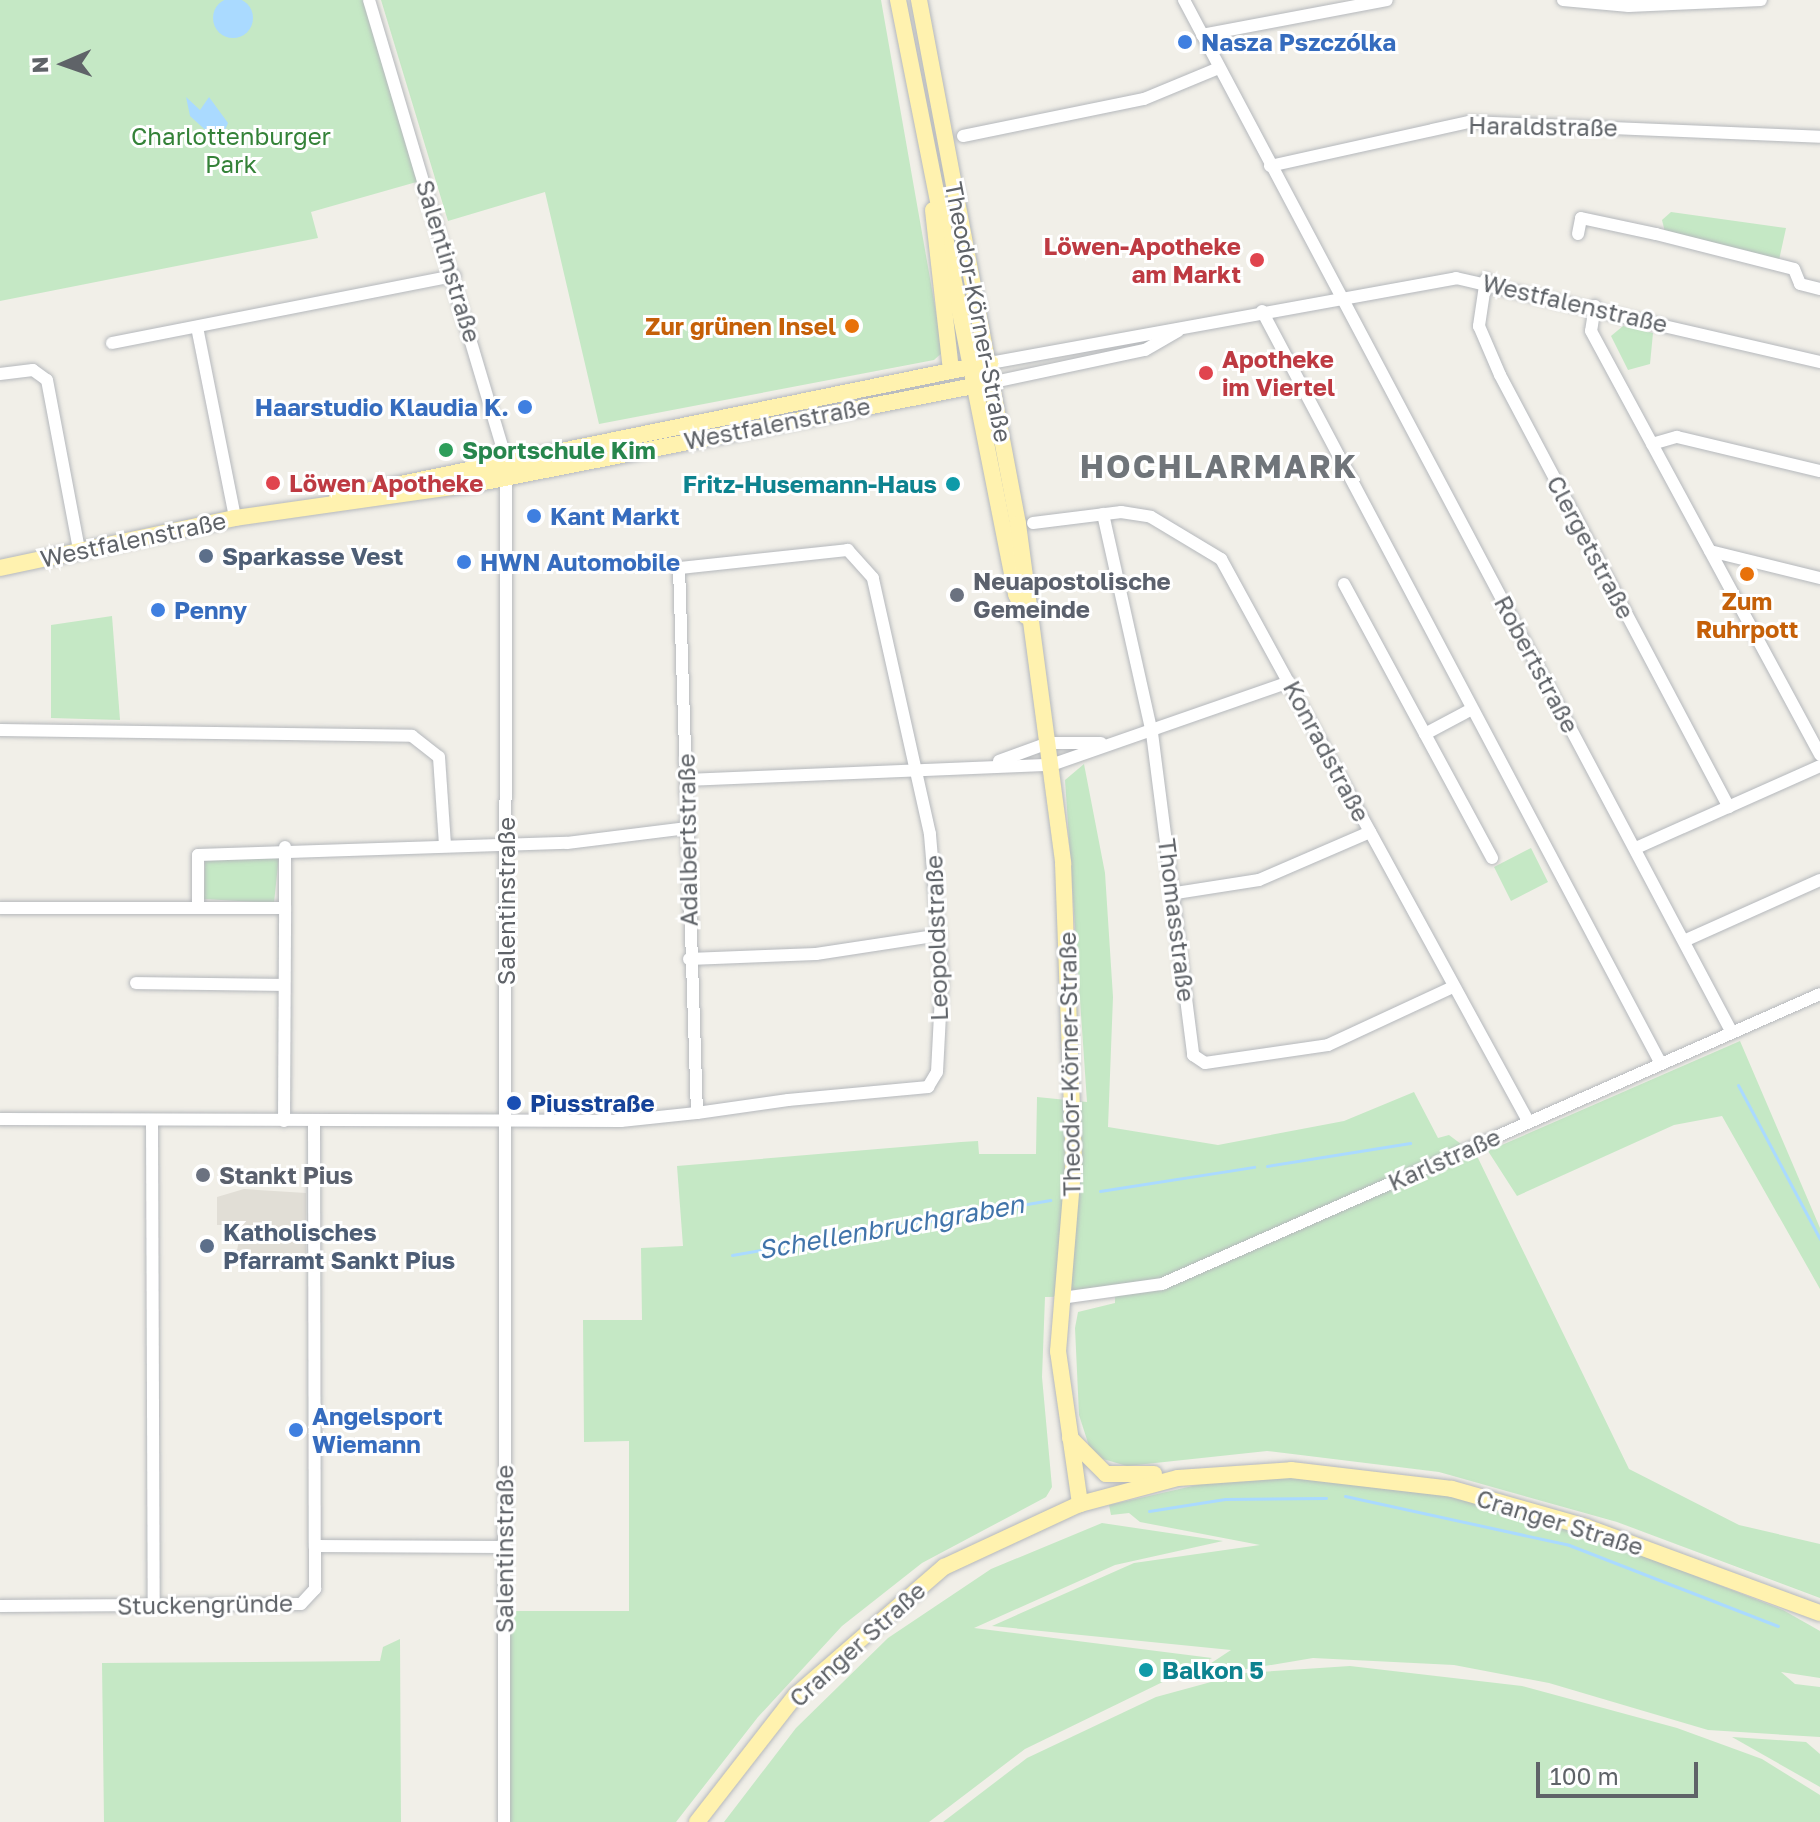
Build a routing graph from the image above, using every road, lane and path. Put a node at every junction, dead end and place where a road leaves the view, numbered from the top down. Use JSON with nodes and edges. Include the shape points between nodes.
{"nodes":[{"id":1,"x":369,"y":0,"type":"edge"},
{"id":2,"x":898,"y":0,"type":"edge"},
{"id":3,"x":919,"y":0,"type":"edge"},
{"id":4,"x":1184,"y":0,"type":"edge"},
{"id":5,"x":1387,"y":0,"type":"edge"},
{"id":6,"x":1563,"y":0,"type":"edge"},
{"id":7,"x":1761,"y":0,"type":"edge"},
{"id":8,"x":1202,"y":35,"type":"junction"},
{"id":9,"x":1219,"y":68,"type":"junction"},
{"id":10,"x":963,"y":136,"type":"dead end"},
{"id":11,"x":1820,"y":137,"type":"edge"},
{"id":12,"x":929,"y":153,"type":"junction"},
{"id":13,"x":1270,"y":166,"type":"junction"},
{"id":14,"x":1578,"y":234,"type":"dead end"},
{"id":15,"x":454,"y":276,"type":"junction"},
{"id":16,"x":1486,"y":279,"type":"junction"},
{"id":17,"x":1820,"y":289,"type":"edge"},
{"id":18,"x":1340,"y":296,"type":"junction"},
{"id":19,"x":1595,"y":306,"type":"junction"},
{"id":20,"x":1262,"y":311,"type":"junction"},
{"id":21,"x":1187,"y":326,"type":"junction"},
{"id":22,"x":197,"y":327,"type":"junction"},
{"id":23,"x":112,"y":343,"type":"dead end"},
{"id":24,"x":1820,"y":362,"type":"edge"},
{"id":25,"x":982,"y":364,"type":"junction"},
{"id":26,"x":951,"y":370,"type":"junction"},
{"id":27,"x":0,"y":374,"type":"edge"},
{"id":28,"x":986,"y":384,"type":"junction"},
{"id":29,"x":1652,"y":444,"type":"junction"},
{"id":30,"x":506,"y":460,"type":"junction"},
{"id":31,"x":1820,"y":471,"type":"edge"},
{"id":32,"x":506,"y":477,"type":"junction"},
{"id":33,"x":313,"y":504,"type":"junction"},
{"id":34,"x":1103,"y":514,"type":"junction"},
{"id":35,"x":235,"y":518,"type":"junction"},
{"id":36,"x":1033,"y":523,"type":"dead end"},
{"id":37,"x":79,"y":549,"type":"junction"},
{"id":38,"x":1710,"y":551,"type":"junction"},
{"id":39,"x":0,"y":568,"type":"edge"},
{"id":40,"x":679,"y":568,"type":"joint"},
{"id":41,"x":1820,"y":578,"type":"edge"},
{"id":42,"x":1344,"y":584,"type":"dead end"},
{"id":43,"x":1289,"y":682,"type":"junction"},
{"id":44,"x":1472,"y":709,"type":"junction"},
{"id":45,"x":0,"y":730,"type":"edge"},
{"id":46,"x":1152,"y":733,"type":"junction"},
{"id":47,"x":1425,"y":734,"type":"junction"},
{"id":48,"x":1048,"y":743,"type":"junction"},
{"id":49,"x":1109,"y":743,"type":"junction"},
{"id":50,"x":1820,"y":755,"type":"edge"},
{"id":51,"x":991,"y":763,"type":"junction"},
{"id":52,"x":1051,"y":765,"type":"junction"},
{"id":53,"x":1820,"y":766,"type":"edge"},
{"id":54,"x":921,"y":772,"type":"junction"},
{"id":55,"x":686,"y":780,"type":"junction"},
{"id":56,"x":1729,"y":807,"type":"junction"},
{"id":57,"x":687,"y":828,"type":"junction"},
{"id":58,"x":1370,"y":832,"type":"junction"},
{"id":59,"x":506,"y":843,"type":"junction"},
{"id":60,"x":445,"y":844,"type":"junction"},
{"id":61,"x":285,"y":847,"type":"junction"},
{"id":62,"x":1636,"y":848,"type":"junction"},
{"id":63,"x":1492,"y":858,"type":"dead end"},
{"id":64,"x":1820,"y":880,"type":"edge"},
{"id":65,"x":1176,"y":893,"type":"junction"},
{"id":66,"x":0,"y":908,"type":"edge"},
{"id":67,"x":198,"y":908,"type":"junction"},
{"id":68,"x":285,"y":908,"type":"junction"},
{"id":69,"x":940,"y":935,"type":"junction"},
{"id":70,"x":1684,"y":941,"type":"junction"},
{"id":71,"x":689,"y":959,"type":"junction"},
{"id":72,"x":136,"y":983,"type":"dead end"},
{"id":73,"x":282,"y":985,"type":"junction"},
{"id":74,"x":1453,"y":987,"type":"junction"},
{"id":75,"x":1820,"y":994,"type":"edge"},
{"id":76,"x":1732,"y":1033,"type":"junction"},
{"id":77,"x":1660,"y":1062,"type":"junction"},
{"id":78,"x":697,"y":1113,"type":"junction"},
{"id":79,"x":0,"y":1119,"type":"edge"},
{"id":80,"x":152,"y":1120,"type":"junction"},
{"id":81,"x":284,"y":1121,"type":"junction"},
{"id":82,"x":314,"y":1121,"type":"junction"},
{"id":83,"x":1528,"y":1121,"type":"junction"},
{"id":84,"x":505,"y":1122,"type":"junction"},
{"id":85,"x":1061,"y":1298,"type":"junction"},
{"id":86,"x":1067,"y":1433,"type":"junction"},
{"id":87,"x":1291,"y":1470,"type":"junction"},
{"id":88,"x":1080,"y":1504,"type":"junction"},
{"id":89,"x":315,"y":1546,"type":"junction"},
{"id":90,"x":505,"y":1547,"type":"junction"},
{"id":91,"x":154,"y":1605,"type":"junction"},
{"id":92,"x":0,"y":1606,"type":"edge"},
{"id":93,"x":1820,"y":1613,"type":"edge"},
{"id":94,"x":504,"y":1822,"type":"edge"},
{"id":95,"x":697,"y":1822,"type":"edge"}],
"edges":[{"from":1,"to":15,"type":"street","name":"Salentinstraße"},
{"from":2,"to":12,"type":"main road","name":"Theodor-Körner-Straße"},
{"from":3,"to":25,"type":"main road","name":"Theodor-Körner-Straße"},
{"from":4,"to":8,"type":"street","name":"Robertstraße"},
{"from":5,"to":8,"type":"street"},
{"from":6,"to":7,"type":"street","via":[[1629,6]]},
{"from":8,"to":9,"type":"street","name":"Robertstraße"},
{"from":9,"to":10,"type":"street","via":[[1144,99]]},
{"from":9,"to":13,"type":"street","name":"Robertstraße"},
{"from":11,"to":13,"type":"street","name":"Haraldstraße","via":[[1469,122]]},
{"from":12,"to":25,"type":"main road","name":"Theodor-Körner-Straße"},
{"from":12,"to":26,"type":"main road","name":"Theodor-Körner-Straße"},
{"from":13,"to":18,"type":"street","name":"Robertstraße"},
{"from":14,"to":17,"type":"street","via":[[1581,218],[1656,234],[1794,269],[1800,284]]},
{"from":15,"to":22,"type":"street"},
{"from":15,"to":30,"type":"street","name":"Salentinstraße"},
{"from":16,"to":18,"type":"street","name":"Westfalenstraße","via":[[1430,278]]},
{"from":16,"to":19,"type":"street","name":"Westfalenstraße"},
{"from":16,"to":56,"type":"street","name":"Clergetstraße","via":[[1479,326],[1500,375]]},
{"from":18,"to":20,"type":"street","name":"Westfalenstraße"},
{"from":18,"to":62,"type":"street","name":"Robertstraße"},
{"from":19,"to":24,"type":"street","name":"Westfalenstraße"},
{"from":19,"to":29,"type":"street","via":[[1591,331]]},
{"from":20,"to":21,"type":"street","name":"Westfalenstraße"},
{"from":20,"to":44,"type":"street"},
{"from":21,"to":25,"type":"street","name":"Westfalenstraße"},
{"from":21,"to":28,"type":"street","name":"Westfalenstraße","via":[[1145,350]]},
{"from":22,"to":23,"type":"street"},
{"from":22,"to":35,"type":"street"},
{"from":25,"to":26,"type":"main road","name":"Westfalenstraße"},
{"from":25,"to":28,"type":"main road","name":"Theodor-Körner-Straße"},
{"from":26,"to":30,"type":"main road","name":"Westfalenstraße"},
{"from":27,"to":37,"type":"street","via":[[33,370],[47,380]]},
{"from":28,"to":32,"type":"main road","name":"Westfalenstraße"},
{"from":28,"to":48,"type":"main road","name":"Theodor-Körner-Straße"},
{"from":29,"to":31,"type":"street","via":[[1677,437]]},
{"from":29,"to":38,"type":"street"},
{"from":30,"to":32,"type":"street","name":"Salentinstraße"},
{"from":30,"to":33,"type":"main road","name":"Westfalenstraße","via":[[390,480]]},
{"from":32,"to":33,"type":"main road","name":"Westfalenstraße"},
{"from":32,"to":59,"type":"street","name":"Salentinstraße"},
{"from":33,"to":35,"type":"main road","name":"Westfalenstraße"},
{"from":34,"to":36,"type":"street","name":"Konradstraße"},
{"from":34,"to":43,"type":"street","name":"Konradstraße","via":[[1151,517],[1221,559]]},
{"from":34,"to":46,"type":"street","name":"Thomasstraße"},
{"from":35,"to":37,"type":"main road","name":"Westfalenstraße"},
{"from":37,"to":39,"type":"main road","name":"Westfalenstraße"},
{"from":38,"to":41,"type":"street"},
{"from":38,"to":50,"type":"street"},
{"from":40,"to":54,"type":"street","name":"Leopoldstraße","via":[[857,553],[873,578]]},
{"from":40,"to":55,"type":"street","name":"Adalbertstraße"},
{"from":42,"to":47,"type":"street"},
{"from":43,"to":46,"type":"street"},
{"from":43,"to":58,"type":"street","name":"Konradstraße"},
{"from":44,"to":47,"type":"street"},
{"from":44,"to":77,"type":"street"},
{"from":45,"to":60,"type":"street","via":[[412,736],[439,757]]},
{"from":46,"to":49,"type":"street"},
{"from":46,"to":65,"type":"street","name":"Thomasstraße"},
{"from":47,"to":63,"type":"street"},
{"from":48,"to":49,"type":"street"},
{"from":48,"to":51,"type":"street"},
{"from":48,"to":52,"type":"main road","name":"Theodor-Körner-Straße"},
{"from":49,"to":52,"type":"street"},
{"from":51,"to":52,"type":"street"},
{"from":51,"to":54,"type":"street"},
{"from":52,"to":85,"type":"main road","name":"Theodor-Körner-Straße","via":[[1072,984],[1073,1187]]},
{"from":53,"to":56,"type":"street"},
{"from":54,"to":55,"type":"street"},
{"from":54,"to":69,"type":"street","name":"Leopoldstraße"},
{"from":55,"to":57,"type":"street","name":"Adalbertstraße"},
{"from":56,"to":62,"type":"street"},
{"from":57,"to":59,"type":"street"},
{"from":57,"to":71,"type":"street","name":"Adalbertstraße"},
{"from":58,"to":65,"type":"street","via":[[1259,880]]},
{"from":58,"to":74,"type":"street","name":"Konradstraße"},
{"from":59,"to":60,"type":"street"},
{"from":59,"to":84,"type":"street","name":"Salentinstraße"},
{"from":60,"to":61,"type":"street"},
{"from":61,"to":67,"type":"street","via":[[198,855]]},
{"from":61,"to":68,"type":"street"},
{"from":62,"to":70,"type":"street","name":"Robertstraße"},
{"from":64,"to":70,"type":"street"},
{"from":65,"to":74,"type":"street","name":"Thomasstraße","via":[[1193,1055],[1205,1063],[1328,1045]]},
{"from":66,"to":67,"type":"street"},
{"from":67,"to":68,"type":"street"},
{"from":68,"to":73,"type":"street"},
{"from":69,"to":71,"type":"street","via":[[816,954]]},
{"from":69,"to":78,"type":"street","name":"Leopoldstraße","via":[[937,1072],[928,1087]]},
{"from":70,"to":76,"type":"street","name":"Robertstraße"},
{"from":71,"to":78,"type":"street","name":"Adalbertstraße"},
{"from":72,"to":73,"type":"street"},
{"from":73,"to":81,"type":"street"},
{"from":74,"to":83,"type":"street","name":"Konradstraße"},
{"from":75,"to":76,"type":"street","name":"Karlstraße"},
{"from":76,"to":77,"type":"street","name":"Karlstraße"},
{"from":77,"to":83,"type":"street","name":"Karlstraße"},
{"from":78,"to":84,"type":"street","name":"Leopoldstraße"},
{"from":79,"to":80,"type":"street"},
{"from":80,"to":81,"type":"street"},
{"from":80,"to":91,"type":"street"},
{"from":81,"to":82,"type":"street"},
{"from":82,"to":84,"type":"street"},
{"from":82,"to":89,"type":"street"},
{"from":83,"to":85,"type":"street","name":"Karlstraße","via":[[1162,1284]]},
{"from":84,"to":90,"type":"street","name":"Salentinstraße"},
{"from":85,"to":86,"type":"main road","name":"Theodor-Körner-Straße"},
{"from":86,"to":87,"type":"main road","name":"Cranger Straße","via":[[1094,1468],[1121,1478],[1268,1462]]},
{"from":86,"to":88,"type":"main road","name":"Theodor-Körner-Straße"},
{"from":87,"to":88,"type":"main road","name":"Cranger Straße","via":[[1178,1478]]},
{"from":87,"to":93,"type":"main road","name":"Cranger Straße","via":[[1406,1481],[1520,1506]]},
{"from":88,"to":95,"type":"main road","name":"Cranger Straße","via":[[1007,1532],[890,1607],[796,1695]]},
{"from":89,"to":90,"type":"street"},
{"from":89,"to":91,"type":"street","name":"Stuckengründe","via":[[307,1602]]},
{"from":90,"to":94,"type":"street","name":"Salentinstraße"},
{"from":91,"to":92,"type":"street","name":"Stuckengründe"}]}
